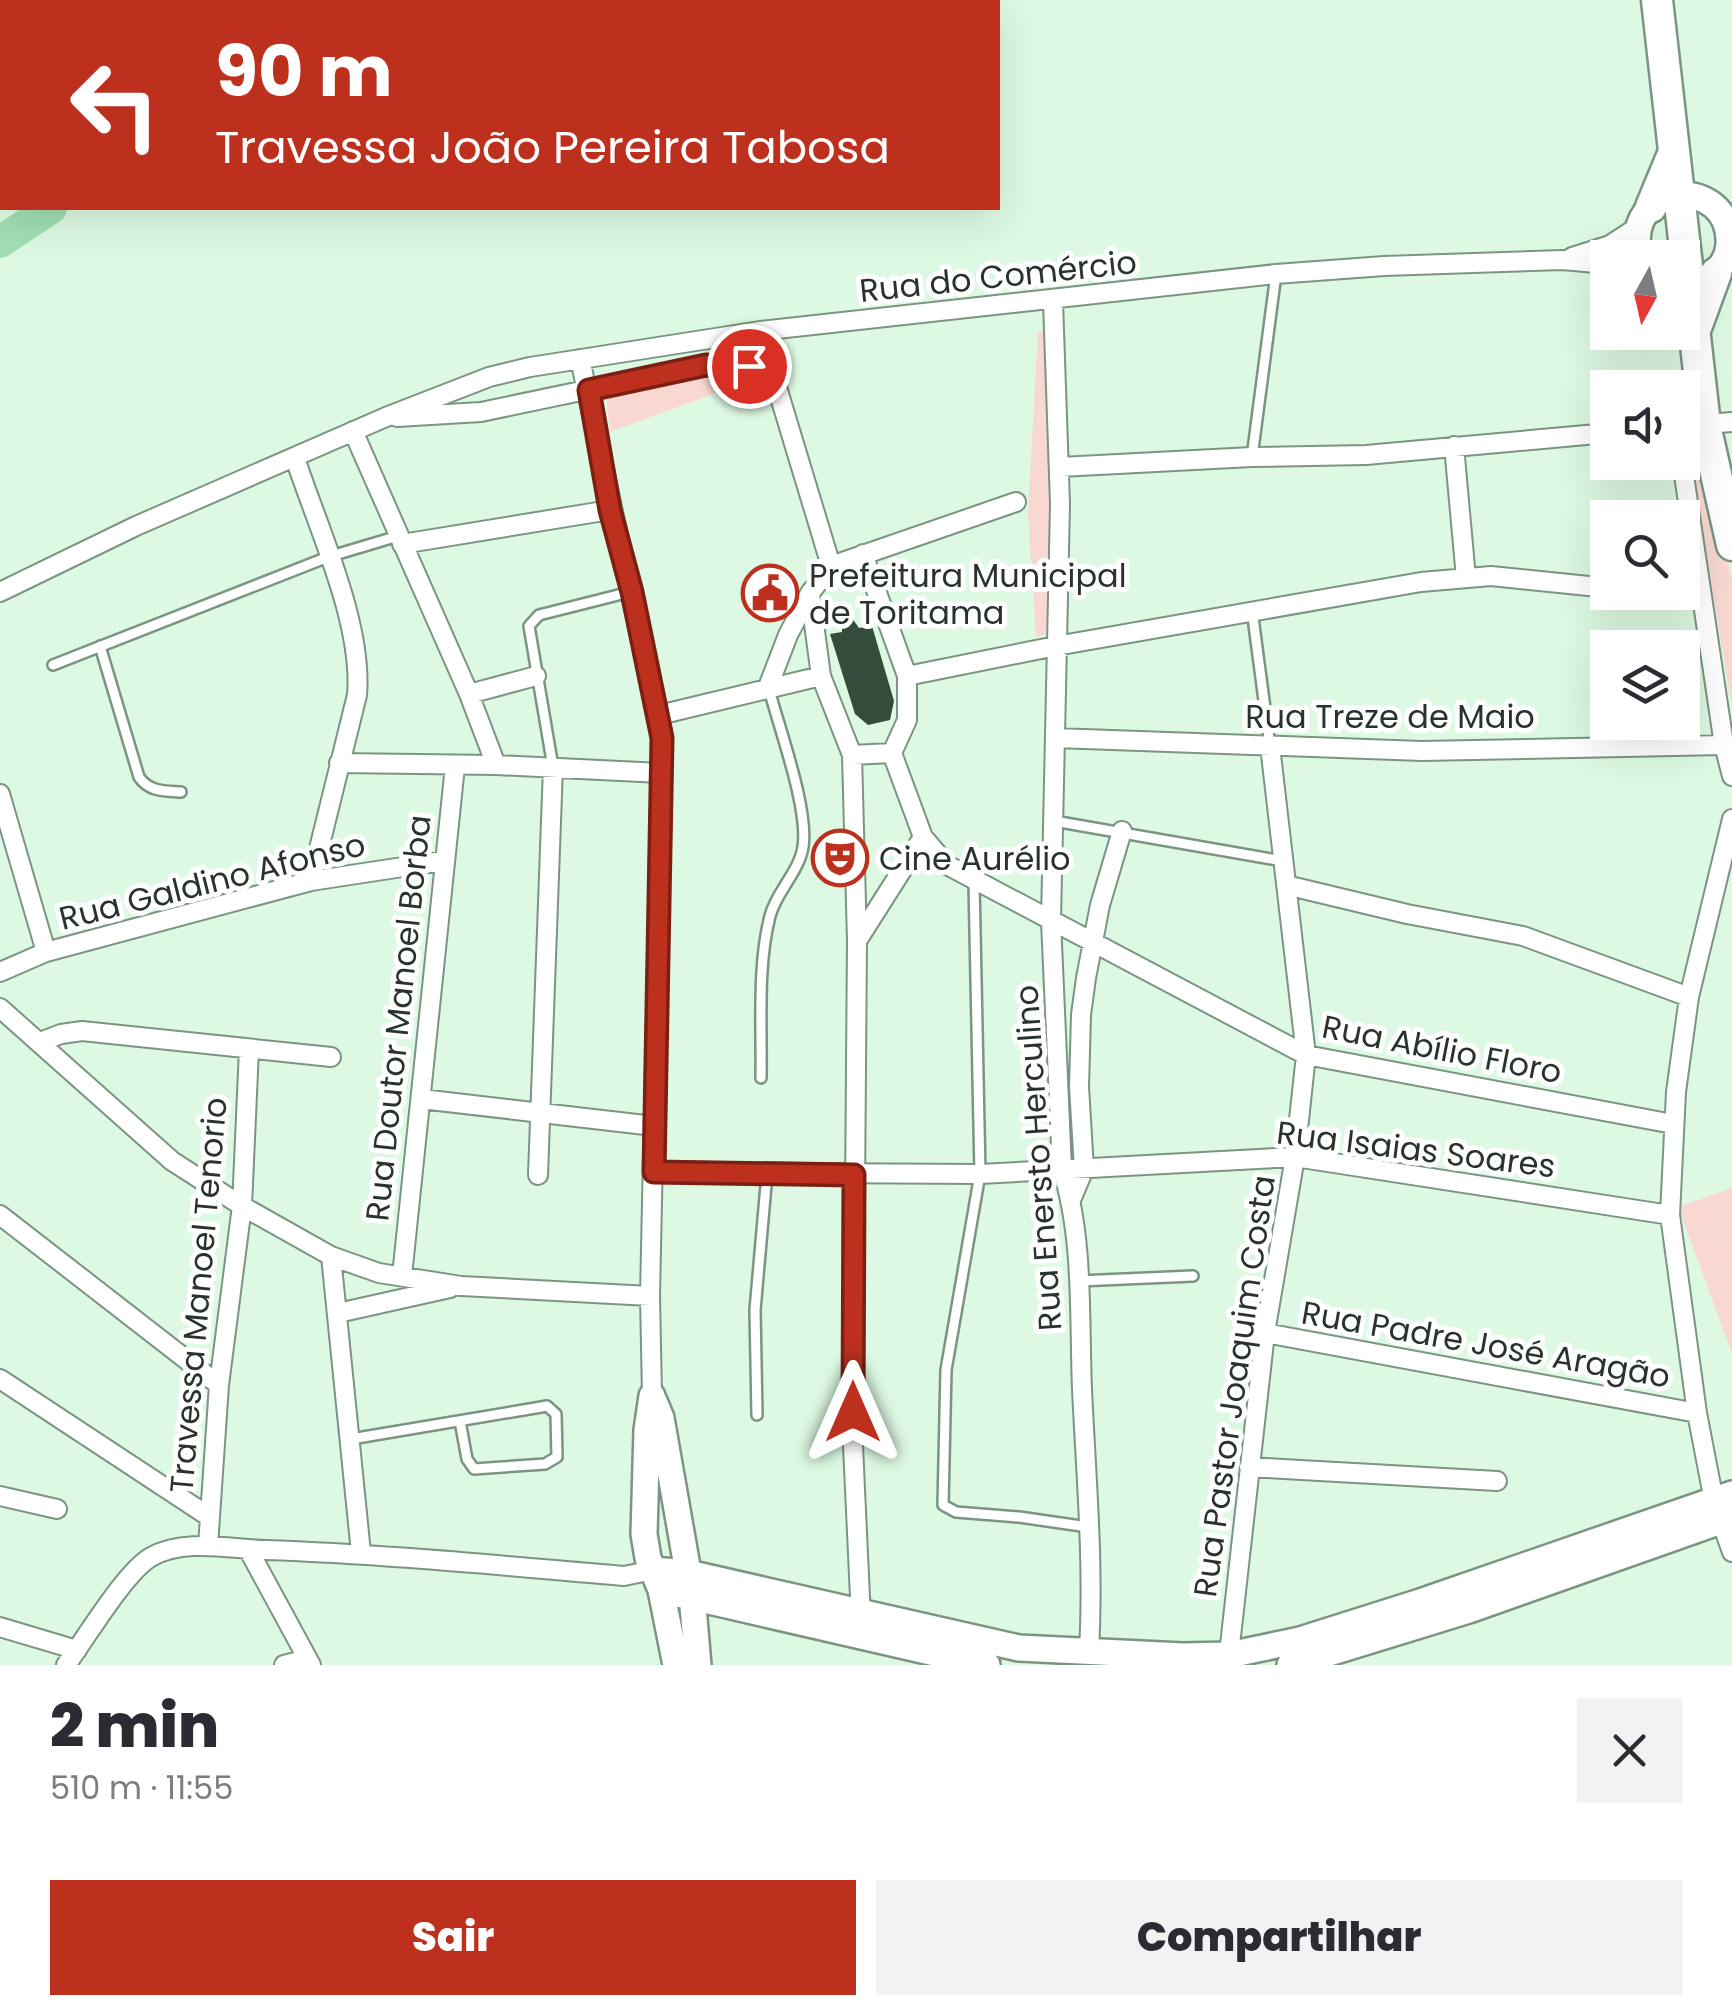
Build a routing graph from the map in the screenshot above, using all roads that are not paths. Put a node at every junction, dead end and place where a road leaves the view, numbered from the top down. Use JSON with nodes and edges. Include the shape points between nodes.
{"nodes":[{"id":1,"x":1657,"y":0,"type":"edge"},
{"id":2,"x":1673,"y":141,"type":"junction"},
{"id":3,"x":1706,"y":199,"type":"edge"},
{"id":4,"x":1645,"y":216,"type":"junction"},
{"id":5,"x":1638,"y":240,"type":"edge"},
{"id":6,"x":1562,"y":260,"type":"junction"},
{"id":7,"x":1590,"y":262,"type":"edge"},
{"id":8,"x":1276,"y":274,"type":"junction"},
{"id":9,"x":1708,"y":274,"type":"edge"},
{"id":10,"x":1053,"y":301,"type":"junction"},
{"id":11,"x":1700,"y":308,"type":"edge"},
{"id":12,"x":760,"y":331,"type":"junction"},
{"id":13,"x":1692,"y":350,"type":"edge"},
{"id":14,"x":580,"y":359,"type":"junction"},
{"id":15,"x":767,"y":362,"type":"junction"},
{"id":16,"x":589,"y":390,"type":"junction"},
{"id":17,"x":386,"y":417,"type":"junction"},
{"id":18,"x":1707,"y":424,"type":"edge"},
{"id":19,"x":353,"y":431,"type":"junction"},
{"id":20,"x":1590,"y":435,"type":"edge"},
{"id":21,"x":1454,"y":446,"type":"junction"},
{"id":22,"x":1252,"y":457,"type":"junction"},
{"id":23,"x":295,"y":458,"type":"junction"},
{"id":24,"x":1060,"y":466,"type":"junction"},
{"id":25,"x":1016,"y":502,"type":"dead end"},
{"id":26,"x":610,"y":510,"type":"junction"},
{"id":27,"x":1730,"y":534,"type":"edge"},
{"id":28,"x":400,"y":540,"type":"junction"},
{"id":29,"x":864,"y":554,"type":"junction"},
{"id":30,"x":328,"y":557,"type":"junction"},
{"id":31,"x":831,"y":566,"type":"junction"},
{"id":32,"x":1466,"y":578,"type":"junction"},
{"id":33,"x":1590,"y":586,"type":"edge"},
{"id":34,"x":0,"y":592,"type":"edge"},
{"id":35,"x":632,"y":592,"type":"junction"},
{"id":36,"x":810,"y":593,"type":"junction"},
{"id":37,"x":1700,"y":595,"type":"edge"},
{"id":38,"x":1252,"y":610,"type":"junction"},
{"id":39,"x":100,"y":646,"type":"junction"},
{"id":40,"x":1056,"y":646,"type":"junction"},
{"id":41,"x":53,"y":664,"type":"dead end"},
{"id":42,"x":536,"y":676,"type":"junction"},
{"id":43,"x":821,"y":676,"type":"junction"},
{"id":44,"x":906,"y":676,"type":"junction"},
{"id":45,"x":768,"y":687,"type":"junction"},
{"id":46,"x":469,"y":694,"type":"junction"},
{"id":47,"x":659,"y":715,"type":"junction"},
{"id":48,"x":1056,"y":738,"type":"junction"},
{"id":49,"x":1724,"y":745,"type":"junction"},
{"id":50,"x":1270,"y":746,"type":"junction"},
{"id":51,"x":892,"y":753,"type":"junction"},
{"id":52,"x":852,"y":755,"type":"junction"},
{"id":53,"x":339,"y":764,"type":"junction"},
{"id":54,"x":496,"y":765,"type":"junction"},
{"id":55,"x":454,"y":766,"type":"junction"},
{"id":56,"x":554,"y":767,"type":"junction"},
{"id":57,"x":661,"y":773,"type":"junction"},
{"id":58,"x":1732,"y":776,"type":"edge"},
{"id":59,"x":181,"y":792,"type":"dead end"},
{"id":60,"x":0,"y":794,"type":"edge"},
{"id":61,"x":1732,"y":818,"type":"edge"},
{"id":62,"x":1054,"y":821,"type":"junction"},
{"id":63,"x":1122,"y":831,"type":"junction"},
{"id":64,"x":923,"y":837,"type":"junction"},
{"id":65,"x":1283,"y":861,"type":"junction"},
{"id":66,"x":442,"y":862,"type":"junction"},
{"id":67,"x":312,"y":880,"type":"junction"},
{"id":68,"x":974,"y":882,"type":"junction"},
{"id":69,"x":1286,"y":885,"type":"junction"},
{"id":70,"x":1050,"y":921,"type":"junction"},
{"id":71,"x":857,"y":941,"type":"junction"},
{"id":72,"x":1091,"y":942,"type":"junction"},
{"id":73,"x":46,"y":952,"type":"junction"},
{"id":74,"x":0,"y":972,"type":"edge"},
{"id":75,"x":1688,"y":996,"type":"junction"},
{"id":76,"x":0,"y":1008,"type":"edge"},
{"id":77,"x":40,"y":1042,"type":"junction"},
{"id":78,"x":249,"y":1049,"type":"junction"},
{"id":79,"x":1306,"y":1055,"type":"junction"},
{"id":80,"x":331,"y":1057,"type":"dead end"},
{"id":81,"x":761,"y":1078,"type":"dead end"},
{"id":82,"x":422,"y":1099,"type":"junction"},
{"id":83,"x":540,"y":1113,"type":"junction"},
{"id":84,"x":1673,"y":1124,"type":"junction"},
{"id":85,"x":654,"y":1126,"type":"junction"},
{"id":86,"x":1295,"y":1157,"type":"junction"},
{"id":87,"x":1062,"y":1169,"type":"junction"},
{"id":88,"x":1084,"y":1169,"type":"junction"},
{"id":89,"x":654,"y":1172,"type":"junction"},
{"id":90,"x":768,"y":1174,"type":"junction"},
{"id":91,"x":980,"y":1174,"type":"junction"},
{"id":92,"x":538,"y":1175,"type":"dead end"},
{"id":93,"x":854,"y":1175,"type":"junction"},
{"id":94,"x":1072,"y":1200,"type":"junction"},
{"id":95,"x":242,"y":1206,"type":"junction"},
{"id":96,"x":1670,"y":1214,"type":"junction"},
{"id":97,"x":0,"y":1215,"type":"edge"},
{"id":98,"x":331,"y":1256,"type":"junction"},
{"id":99,"x":402,"y":1276,"type":"junction"},
{"id":100,"x":1193,"y":1276,"type":"dead end"},
{"id":101,"x":1078,"y":1281,"type":"junction"},
{"id":102,"x":462,"y":1286,"type":"junction"},
{"id":103,"x":650,"y":1296,"type":"junction"},
{"id":104,"x":338,"y":1313,"type":"junction"},
{"id":105,"x":1265,"y":1333,"type":"junction"},
{"id":106,"x":0,"y":1380,"type":"edge"},
{"id":107,"x":218,"y":1385,"type":"junction"},
{"id":108,"x":652,"y":1396,"type":"junction"},
{"id":109,"x":1697,"y":1413,"type":"junction"},
{"id":110,"x":757,"y":1415,"type":"dead end"},
{"id":111,"x":460,"y":1421,"type":"junction"},
{"id":112,"x":351,"y":1439,"type":"junction"},
{"id":113,"x":1249,"y":1467,"type":"junction"},
{"id":114,"x":1497,"y":1481,"type":"dead end"},
{"id":115,"x":0,"y":1496,"type":"edge"},
{"id":116,"x":1724,"y":1508,"type":"edge"},
{"id":117,"x":56,"y":1509,"type":"dead end"},
{"id":118,"x":208,"y":1516,"type":"junction"},
{"id":119,"x":1088,"y":1527,"type":"junction"},
{"id":120,"x":208,"y":1546,"type":"junction"},
{"id":121,"x":248,"y":1549,"type":"junction"},
{"id":122,"x":1732,"y":1552,"type":"edge"},
{"id":123,"x":361,"y":1553,"type":"junction"},
{"id":124,"x":657,"y":1580,"type":"junction"},
{"id":125,"x":690,"y":1584,"type":"junction"},
{"id":126,"x":861,"y":1624,"type":"junction"},
{"id":127,"x":0,"y":1627,"type":"edge"},
{"id":128,"x":1089,"y":1650,"type":"junction"},
{"id":129,"x":1019,"y":1656,"type":"edge"},
{"id":130,"x":72,"y":1658,"type":"edge"},
{"id":131,"x":1228,"y":1660,"type":"edge"},
{"id":132,"x":1202,"y":1661,"type":"edge"},
{"id":133,"x":309,"y":1662,"type":"edge"},
{"id":134,"x":284,"y":1665,"type":"edge"},
{"id":135,"x":676,"y":1665,"type":"edge"},
{"id":136,"x":698,"y":1665,"type":"edge"},
{"id":137,"x":987,"y":1665,"type":"edge"},
{"id":138,"x":1290,"y":1665,"type":"edge"}],
"edges":[{"from":1,"to":2,"type":"highway"},
{"from":2,"to":3,"type":"highway"},
{"from":2,"to":4,"type":"highway"},
{"from":3,"to":4,"type":"street","via":[[1660,200]]},
{"from":3,"to":9,"type":"highway"},
{"from":3,"to":9,"type":"street","via":[[1729,232],[1728,254]]},
{"from":4,"to":5,"type":"street"},
{"from":4,"to":6,"type":"street","via":[[1610,245]]},
{"from":6,"to":7,"type":"street"},
{"from":6,"to":8,"type":"street","name":"Rua do Comércio"},
{"from":8,"to":10,"type":"street","name":"Rua do Comércio"},
{"from":8,"to":22,"type":"lane"},
{"from":9,"to":11,"type":"highway"},
{"from":10,"to":12,"type":"street","name":"Rua do Comércio"},
{"from":10,"to":24,"type":"street","name":"Rua Enersto Herculino"},
{"from":12,"to":14,"type":"street","name":"Rua do Comércio"},
{"from":12,"to":15,"type":"street"},
{"from":13,"to":18,"type":"highway"},
{"from":14,"to":16,"type":"street"},
{"from":14,"to":17,"type":"street","name":"Rua do Comércio","via":[[489,376]]},
{"from":15,"to":16,"type":"street","via":[[706,365]]},
{"from":15,"to":31,"type":"street"},
{"from":16,"to":17,"type":"street","via":[[482,412]]},
{"from":16,"to":26,"type":"street"},
{"from":17,"to":19,"type":"street","name":"Rua do Comércio"},
{"from":18,"to":27,"type":"highway"},
{"from":19,"to":23,"type":"street","name":"Rua do Comércio"},
{"from":19,"to":28,"type":"street"},
{"from":20,"to":21,"type":"street"},
{"from":21,"to":22,"type":"street"},
{"from":21,"to":32,"type":"street"},
{"from":22,"to":24,"type":"street"},
{"from":23,"to":30,"type":"street"},
{"from":23,"to":34,"type":"street","name":"Rua do Comércio"},
{"from":24,"to":40,"type":"street","name":"Rua Enersto Herculino"},
{"from":25,"to":29,"type":"street"},
{"from":26,"to":28,"type":"street"},
{"from":26,"to":35,"type":"street"},
{"from":28,"to":30,"type":"lane"},
{"from":28,"to":46,"type":"street"},
{"from":29,"to":31,"type":"street"},
{"from":29,"to":44,"type":"street"},
{"from":30,"to":39,"type":"lane"},
{"from":30,"to":53,"type":"street","via":[[358,655]]},
{"from":31,"to":36,"type":"street"},
{"from":32,"to":33,"type":"street"},
{"from":32,"to":38,"type":"street"},
{"from":35,"to":42,"type":"lane","via":[[539,615],[529,626]]},
{"from":35,"to":47,"type":"street"},
{"from":36,"to":43,"type":"street"},
{"from":36,"to":45,"type":"street"},
{"from":37,"to":49,"type":"street"},
{"from":38,"to":40,"type":"street"},
{"from":38,"to":50,"type":"lane"},
{"from":39,"to":41,"type":"lane"},
{"from":39,"to":59,"type":"lane","via":[[139,777],[148,787]]},
{"from":40,"to":44,"type":"street"},
{"from":40,"to":48,"type":"street","name":"Rua Enersto Herculino"},
{"from":42,"to":46,"type":"street"},
{"from":42,"to":56,"type":"lane"},
{"from":43,"to":45,"type":"street"},
{"from":43,"to":52,"type":"street"},
{"from":44,"to":51,"type":"street","via":[[906,720]]},
{"from":45,"to":47,"type":"street"},
{"from":45,"to":81,"type":"lane","via":[[800,809],[803,849],[768,921]]},
{"from":46,"to":54,"type":"street"},
{"from":47,"to":57,"type":"street"},
{"from":48,"to":50,"type":"street","name":"Rua Treze de Maio"},
{"from":48,"to":62,"type":"street","name":"Rua Enersto Herculino"},
{"from":49,"to":50,"type":"street","name":"Rua Treze de Maio"},
{"from":49,"to":58,"type":"street"},
{"from":50,"to":65,"type":"street","name":"Rua Pastor Joaquim Costa"},
{"from":51,"to":52,"type":"street"},
{"from":51,"to":64,"type":"street"},
{"from":52,"to":71,"type":"street"},
{"from":53,"to":55,"type":"street"},
{"from":53,"to":67,"type":"street"},
{"from":54,"to":55,"type":"street"},
{"from":54,"to":56,"type":"street"},
{"from":55,"to":66,"type":"street","name":"Rua Doutor Manoel Borba"},
{"from":56,"to":57,"type":"street"},
{"from":56,"to":83,"type":"street"},
{"from":57,"to":85,"type":"street"},
{"from":60,"to":73,"type":"street"},
{"from":61,"to":75,"type":"street"},
{"from":62,"to":63,"type":"lane"},
{"from":62,"to":70,"type":"street","name":"Rua Enersto Herculino"},
{"from":63,"to":65,"type":"lane"},
{"from":63,"to":72,"type":"street"},
{"from":64,"to":68,"type":"street","name":"Rua Abílio Floro","via":[[936,856]]},
{"from":64,"to":71,"type":"street"},
{"from":65,"to":69,"type":"street","name":"Rua Pastor Joaquim Costa"},
{"from":66,"to":67,"type":"street","name":"Rua Galdino Afonso"},
{"from":66,"to":82,"type":"street","name":"Rua Doutor Manoel Borba"},
{"from":67,"to":73,"type":"street","name":"Rua Galdino Afonso"},
{"from":68,"to":70,"type":"street","name":"Rua Abílio Floro"},
{"from":68,"to":91,"type":"lane"},
{"from":69,"to":75,"type":"street","via":[[1524,936]]},
{"from":69,"to":79,"type":"street","name":"Rua Pastor Joaquim Costa"},
{"from":70,"to":72,"type":"street","name":"Rua Abílio Floro"},
{"from":70,"to":87,"type":"street","name":"Rua Enersto Herculino"},
{"from":71,"to":93,"type":"street"},
{"from":72,"to":79,"type":"street","name":"Rua Abílio Floro"},
{"from":72,"to":88,"type":"street","via":[[1081,1015]]},
{"from":73,"to":74,"type":"street","name":"Rua Galdino Afonso"},
{"from":75,"to":84,"type":"street"},
{"from":76,"to":77,"type":"street"},
{"from":77,"to":78,"type":"street","via":[[82,1032]]},
{"from":77,"to":95,"type":"street","via":[[139,1135]]},
{"from":78,"to":80,"type":"street"},
{"from":78,"to":95,"type":"street","name":"Travessa Manoel Tenorio"},
{"from":79,"to":84,"type":"street","name":"Rua Abílio Floro"},
{"from":79,"to":86,"type":"street","name":"Rua Pastor Joaquim Costa"},
{"from":82,"to":83,"type":"street"},
{"from":82,"to":99,"type":"street","name":"Rua Doutor Manoel Borba"},
{"from":83,"to":85,"type":"street"},
{"from":83,"to":92,"type":"street"},
{"from":84,"to":96,"type":"street"},
{"from":85,"to":89,"type":"street"},
{"from":86,"to":88,"type":"street","name":"Rua Isaias Soares"},
{"from":86,"to":96,"type":"street","name":"Rua Isaias Soares"},
{"from":86,"to":105,"type":"street","name":"Rua Pastor Joaquim Costa"},
{"from":87,"to":88,"type":"street","name":"Rua Isaias Soares"},
{"from":87,"to":91,"type":"street","name":"Rua Isaias Soares"},
{"from":87,"to":94,"type":"street","name":"Rua Enersto Herculino"},
{"from":88,"to":94,"type":"street"},
{"from":89,"to":90,"type":"street","name":"Rua Isaias Soares"},
{"from":89,"to":103,"type":"street"},
{"from":90,"to":93,"type":"street","name":"Rua Isaias Soares"},
{"from":90,"to":110,"type":"lane","via":[[755,1310]]},
{"from":91,"to":93,"type":"street","name":"Rua Isaias Soares"},
{"from":91,"to":119,"type":"lane","via":[[946,1370],[943,1505]]},
{"from":93,"to":126,"type":"street","via":[[852,1446]]},
{"from":94,"to":101,"type":"street","name":"Rua Enersto Herculino"},
{"from":95,"to":98,"type":"street"},
{"from":95,"to":107,"type":"street","name":"Travessa Manoel Tenorio"},
{"from":96,"to":109,"type":"street"},
{"from":97,"to":107,"type":"street"},
{"from":98,"to":99,"type":"street"},
{"from":98,"to":104,"type":"street"},
{"from":99,"to":102,"type":"street"},
{"from":100,"to":101,"type":"lane"},
{"from":101,"to":119,"type":"street","name":"Rua Enersto Herculino"},
{"from":102,"to":103,"type":"street"},
{"from":102,"to":104,"type":"street"},
{"from":103,"to":108,"type":"street"},
{"from":104,"to":112,"type":"street"},
{"from":105,"to":109,"type":"street","name":"Rua Padre José Aragão"},
{"from":105,"to":113,"type":"street","name":"Rua Pastor Joaquim Costa"},
{"from":106,"to":118,"type":"street"},
{"from":107,"to":118,"type":"street","name":"Travessa Manoel Tenorio"},
{"from":108,"to":124,"type":"street","via":[[644,1534]]},
{"from":108,"to":125,"type":"street"},
{"from":109,"to":116,"type":"street"},
{"from":111,"to":111,"type":"lane","via":[[551,1408],[557,1457],[545,1464],[471,1467]]},
{"from":111,"to":112,"type":"lane"},
{"from":112,"to":123,"type":"street"},
{"from":113,"to":114,"type":"street"},
{"from":113,"to":131,"type":"street","name":"Rua Pastor Joaquim Costa"},
{"from":115,"to":117,"type":"street"},
{"from":116,"to":122,"type":"street"},
{"from":116,"to":131,"type":"street"},
{"from":116,"to":138,"type":"street","via":[[1469,1610]]},
{"from":118,"to":120,"type":"street","name":"Travessa Manoel Tenorio"},
{"from":119,"to":128,"type":"street","name":"Rua Enersto Herculino"},
{"from":120,"to":121,"type":"street"},
{"from":120,"to":130,"type":"street","via":[[152,1556]]},
{"from":121,"to":123,"type":"street"},
{"from":121,"to":133,"type":"street"},
{"from":123,"to":124,"type":"street"},
{"from":124,"to":125,"type":"street"},
{"from":124,"to":135,"type":"street"},
{"from":125,"to":126,"type":"street"},
{"from":125,"to":136,"type":"street"},
{"from":126,"to":129,"type":"street"},
{"from":126,"to":137,"type":"street"},
{"from":127,"to":130,"type":"street"},
{"from":128,"to":129,"type":"street"},
{"from":128,"to":132,"type":"street"},
{"from":131,"to":132,"type":"street"},
{"from":133,"to":134,"type":"street"}]}
